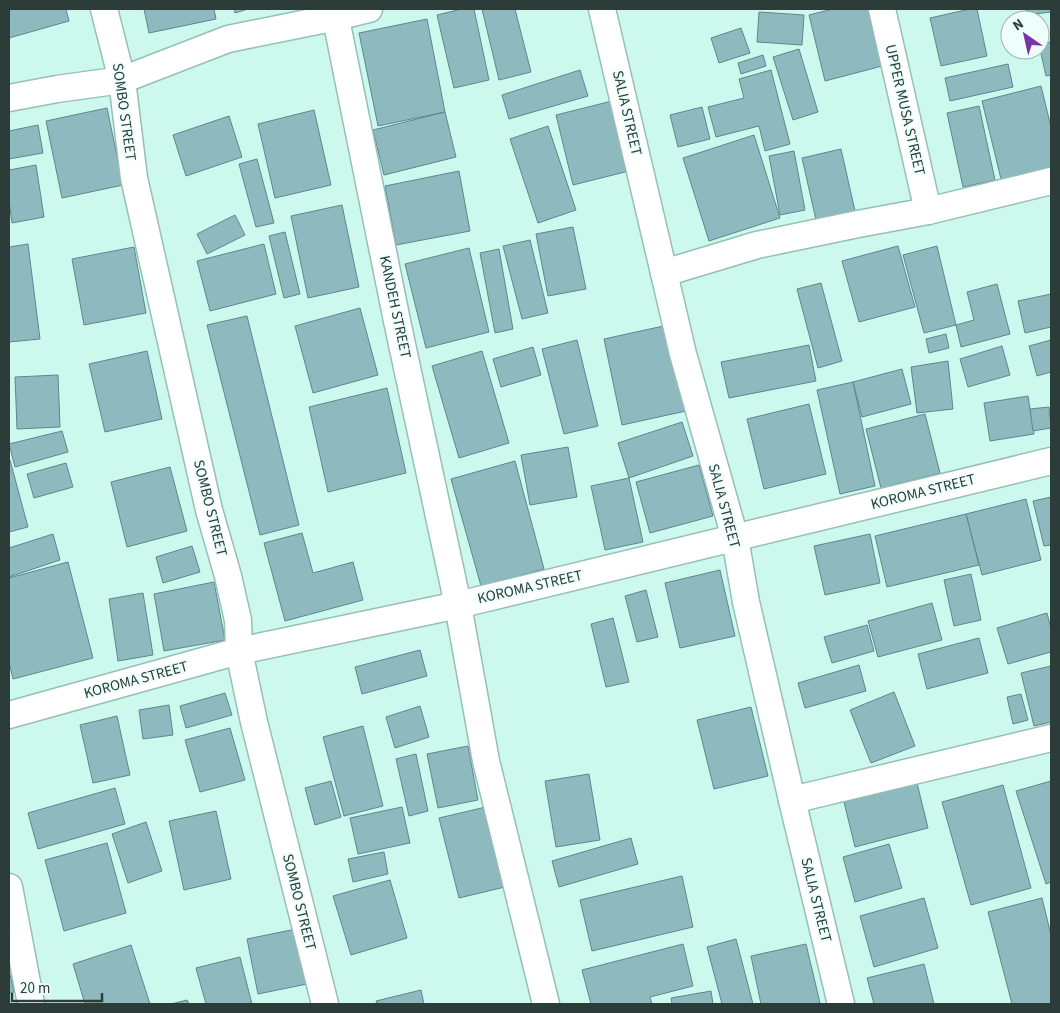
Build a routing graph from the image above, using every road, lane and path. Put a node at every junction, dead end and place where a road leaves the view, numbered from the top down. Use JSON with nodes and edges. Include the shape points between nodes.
{"nodes":[{"id":1,"x":104,"y":9,"type":"edge"},
{"id":2,"x":369,"y":9,"type":"edge"},
{"id":3,"x":602,"y":9,"type":"edge"},
{"id":4,"x":882,"y":9,"type":"edge"},
{"id":5,"x":335,"y":13,"type":"edge"},
{"id":6,"x":122,"y":80,"type":"junction"},
{"id":7,"x":9,"y":98,"type":"edge"},
{"id":8,"x":1051,"y":181,"type":"edge"},
{"id":9,"x":928,"y":211,"type":"junction"},
{"id":10,"x":664,"y":273,"type":"junction"},
{"id":11,"x":1051,"y":461,"type":"edge"},
{"id":12,"x":734,"y":538,"type":"junction"},
{"id":13,"x":458,"y":604,"type":"junction"},
{"id":14,"x":239,"y":651,"type":"junction"},
{"id":15,"x":9,"y":715,"type":"edge"},
{"id":16,"x":1051,"y":738,"type":"edge"},
{"id":17,"x":792,"y":800,"type":"junction"},
{"id":18,"x":9,"y":887,"type":"edge"},
{"id":19,"x":31,"y":1004,"type":"edge"},
{"id":20,"x":325,"y":1004,"type":"edge"},
{"id":21,"x":546,"y":1004,"type":"edge"},
{"id":22,"x":841,"y":1004,"type":"edge"}],
"edges":[{"from":1,"to":6,"type":"street","name":"SOMBO STREET"},
{"from":2,"to":5,"type":"street"},
{"from":3,"to":10,"type":"street","name":"SALIA STREET"},
{"from":4,"to":9,"type":"street","name":"UPPER MUSA STREET"},
{"from":5,"to":6,"type":"street","via":[[228,39]]},
{"from":5,"to":13,"type":"street","name":"KANDEH STREET"},
{"from":6,"to":7,"type":"street"},
{"from":6,"to":14,"type":"street","name":"SOMBO STREET","via":[[134,178],[209,510],[238,620]]},
{"from":8,"to":9,"type":"street"},
{"from":9,"to":10,"type":"street","via":[[757,245]]},
{"from":10,"to":12,"type":"street","name":"SALIA STREET"},
{"from":11,"to":12,"type":"street","name":"KOROMA STREET"},
{"from":12,"to":13,"type":"street","name":"KOROMA STREET"},
{"from":12,"to":17,"type":"street","name":"SALIA STREET"},
{"from":13,"to":14,"type":"street","name":"KOROMA STREET"},
{"from":13,"to":21,"type":"street","name":"KANDEH STREET","via":[[486,761]]},
{"from":14,"to":15,"type":"street","name":"KOROMA STREET"},
{"from":14,"to":20,"type":"street","name":"SOMBO STREET"},
{"from":16,"to":17,"type":"street"},
{"from":17,"to":22,"type":"street","name":"SALIA STREET"},
{"from":18,"to":19,"type":"street"}]}
